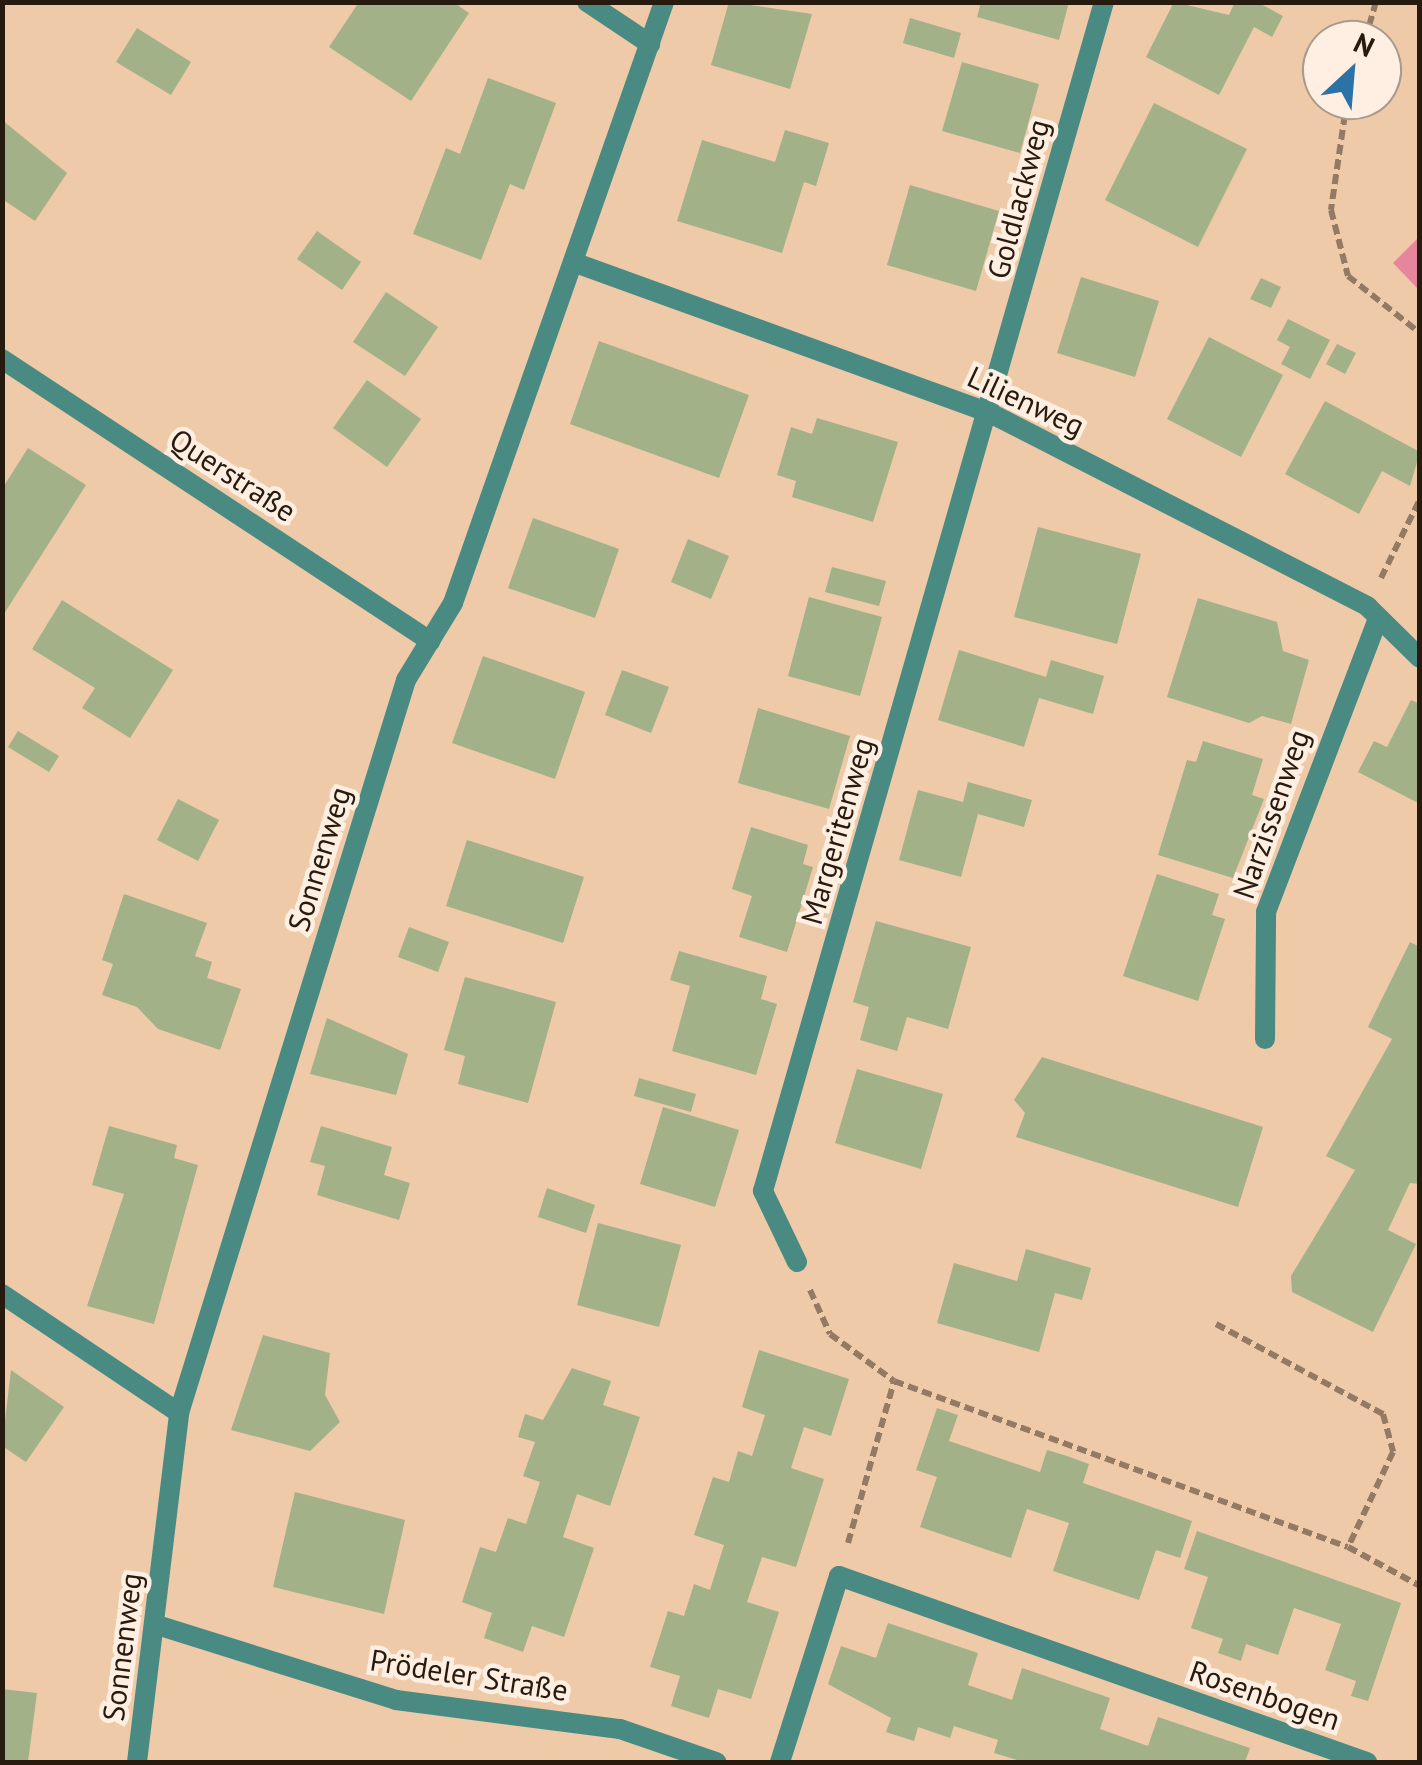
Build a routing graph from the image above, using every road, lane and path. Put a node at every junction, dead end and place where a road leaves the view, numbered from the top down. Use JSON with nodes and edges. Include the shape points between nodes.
{"nodes":[{"id":1,"x":586,"y":2,"type":"edge"},
{"id":2,"x":664,"y":2,"type":"edge"},
{"id":3,"x":1104,"y":2,"type":"edge"},
{"id":4,"x":650,"y":44,"type":"junction"},
{"id":5,"x":1344,"y":120,"type":"edge"},
{"id":6,"x":573,"y":262,"type":"junction"},
{"id":7,"x":1420,"y":333,"type":"edge"},
{"id":8,"x":2,"y":359,"type":"edge"},
{"id":9,"x":990,"y":412,"type":"junction"},
{"id":10,"x":1420,"y":499,"type":"edge"},
{"id":11,"x":1372,"y":612,"type":"junction"},
{"id":12,"x":430,"y":642,"type":"junction"},
{"id":13,"x":1420,"y":658,"type":"edge"},
{"id":14,"x":1266,"y":1039,"type":"dead end"},
{"id":15,"x":797,"y":1262,"type":"joint"},
{"id":16,"x":2,"y":1294,"type":"edge"},
{"id":17,"x":1216,"y":1324,"type":"dead end"},
{"id":18,"x":894,"y":1381,"type":"junction"},
{"id":19,"x":179,"y":1413,"type":"junction"},
{"id":20,"x":1348,"y":1547,"type":"junction"},
{"id":21,"x":839,"y":1576,"type":"junction"},
{"id":22,"x":1420,"y":1586,"type":"edge"},
{"id":23,"x":157,"y":1626,"type":"junction"},
{"id":24,"x":137,"y":1762,"type":"edge"},
{"id":25,"x":716,"y":1762,"type":"edge"},
{"id":26,"x":780,"y":1762,"type":"edge"},
{"id":27,"x":1368,"y":1762,"type":"edge"}],
"edges":[{"from":1,"to":4,"type":"street"},
{"from":2,"to":4,"type":"street","name":"Sonnenweg"},
{"from":3,"to":9,"type":"street","name":"Goldlackweg"},
{"from":4,"to":6,"type":"street","name":"Sonnenweg"},
{"from":5,"to":7,"type":"path","via":[[1331,210],[1348,276]]},
{"from":6,"to":9,"type":"street","name":"Lilienweg"},
{"from":6,"to":12,"type":"street","name":"Sonnenweg","via":[[453,603]]},
{"from":8,"to":12,"type":"street","name":"Querstraße"},
{"from":9,"to":11,"type":"street","name":"Lilienweg"},
{"from":9,"to":15,"type":"street","name":"Margeritenweg","via":[[764,1190]]},
{"from":10,"to":11,"type":"path"},
{"from":11,"to":13,"type":"street","name":"Lilienweg"},
{"from":11,"to":14,"type":"street","name":"Narzissenweg","via":[[1266,912]]},
{"from":12,"to":19,"type":"street","name":"Sonnenweg","via":[[406,680]]},
{"from":15,"to":18,"type":"path","via":[[830,1334]]},
{"from":16,"to":19,"type":"street"},
{"from":17,"to":20,"type":"path","via":[[1383,1414],[1392,1452]]},
{"from":18,"to":20,"type":"path"},
{"from":18,"to":21,"type":"path"},
{"from":19,"to":23,"type":"street","name":"Sonnenweg"},
{"from":20,"to":22,"type":"path"},
{"from":21,"to":26,"type":"street"},
{"from":21,"to":27,"type":"street","name":"Rosenbogen"},
{"from":23,"to":24,"type":"street","name":"Sonnenweg"},
{"from":23,"to":25,"type":"street","name":"Prödeler Straße","via":[[396,1700],[620,1729]]}]}
